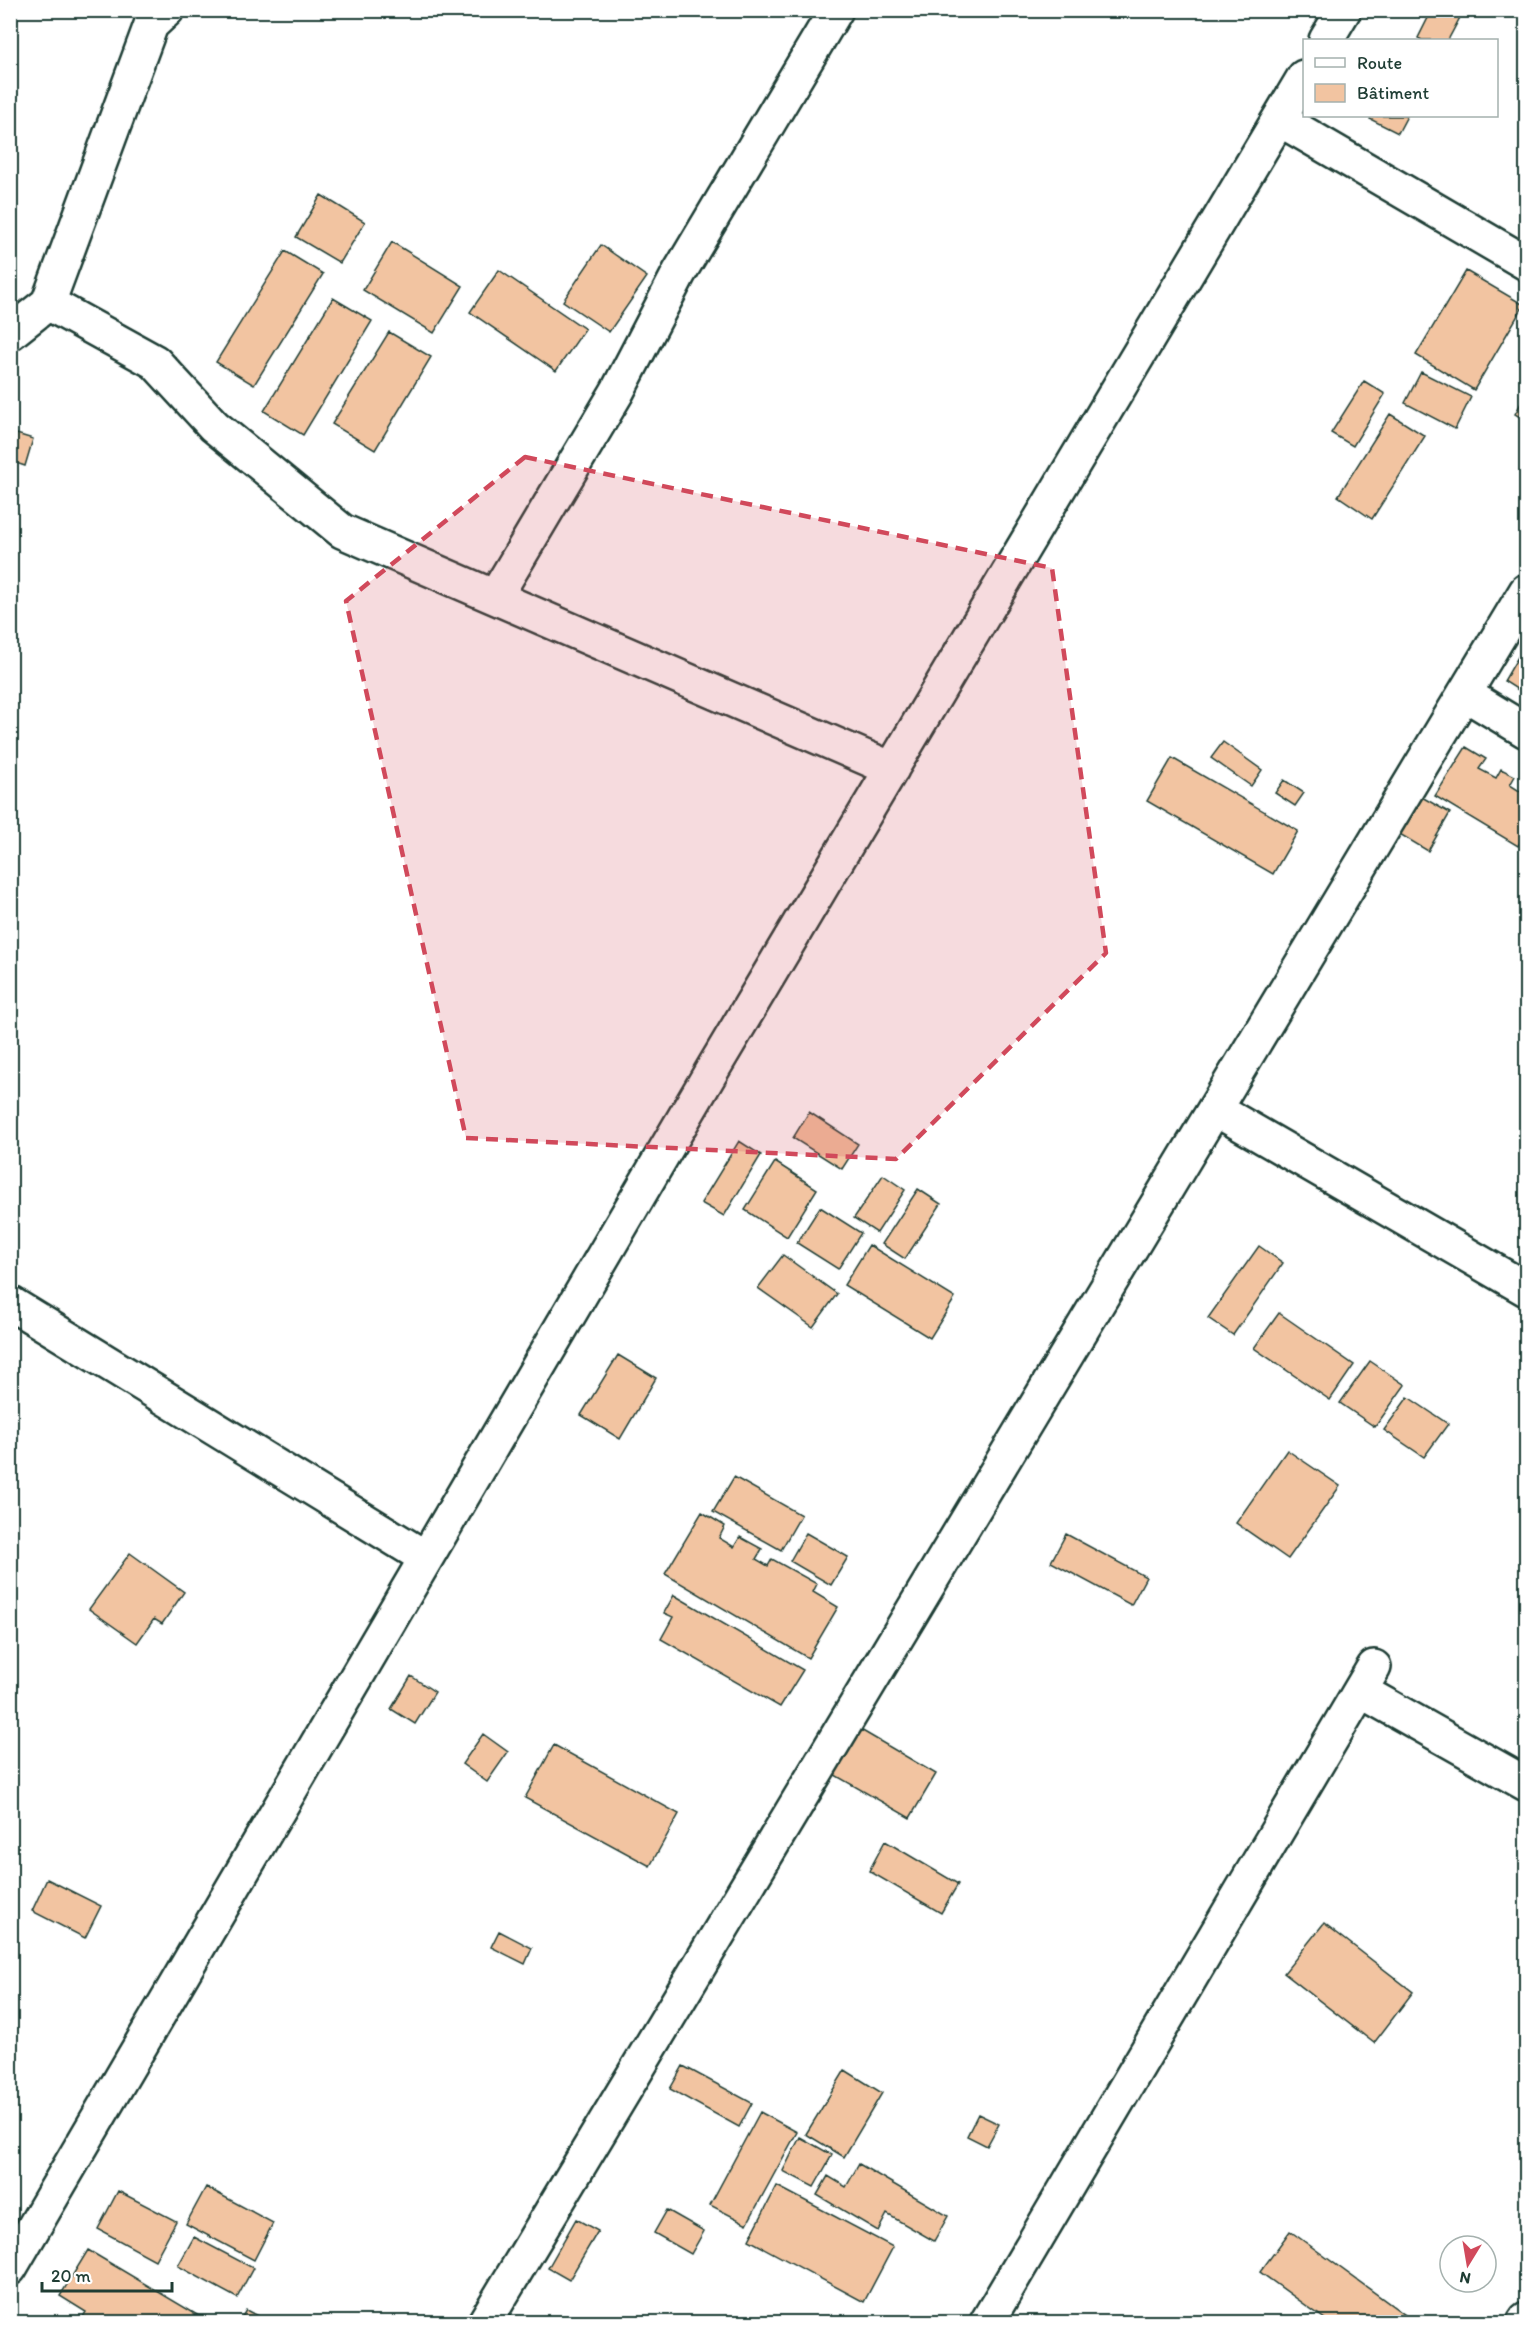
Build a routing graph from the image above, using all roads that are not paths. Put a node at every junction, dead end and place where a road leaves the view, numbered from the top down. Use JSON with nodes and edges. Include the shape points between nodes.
{"nodes":[{"id":1,"x":167,"y":10,"type":"edge"},
{"id":2,"x":836,"y":10,"type":"edge"},
{"id":3,"x":1344,"y":10,"type":"edge"},
{"id":4,"x":1327,"y":39,"type":"edge"},
{"id":5,"x":1303,"y":80,"type":"edge"},
{"id":6,"x":1279,"y":119,"type":"junction"},
{"id":7,"x":1527,"y":263,"type":"edge"},
{"id":8,"x":48,"y":303,"type":"junction"},
{"id":9,"x":10,"y":333,"type":"edge"},
{"id":10,"x":1527,"y":591,"type":"edge"},
{"id":11,"x":495,"y":597,"type":"junction"},
{"id":12,"x":1465,"y":694,"type":"junction"},
{"id":13,"x":1527,"y":731,"type":"edge"},
{"id":14,"x":892,"y":769,"type":"junction"},
{"id":15,"x":1215,"y":1109,"type":"junction"},
{"id":16,"x":1527,"y":1289,"type":"edge"},
{"id":17,"x":10,"y":1303,"type":"edge"},
{"id":18,"x":426,"y":1558,"type":"junction"},
{"id":19,"x":1527,"y":1784,"type":"edge"},
{"id":20,"x":10,"y":2268,"type":"edge"},
{"id":21,"x":485,"y":2322,"type":"edge"},
{"id":22,"x":987,"y":2322,"type":"edge"}],
"edges":[{"from":1,"to":8,"type":"street","via":[[151,26]]},
{"from":2,"to":11,"type":"street","via":[[679,273],[617,393]]},
{"from":3,"to":4,"type":"street"},
{"from":5,"to":6,"type":"street"},
{"from":6,"to":7,"type":"street"},
{"from":6,"to":14,"type":"street"},
{"from":8,"to":9,"type":"street"},
{"from":8,"to":11,"type":"street","via":[[154,362],[214,426],[342,531]]},
{"from":10,"to":12,"type":"street"},
{"from":11,"to":14,"type":"street"},
{"from":12,"to":13,"type":"street"},
{"from":12,"to":15,"type":"street"},
{"from":14,"to":18,"type":"street"},
{"from":15,"to":16,"type":"street"},
{"from":15,"to":21,"type":"street"},
{"from":17,"to":18,"type":"street"},
{"from":18,"to":20,"type":"street"},
{"from":19,"to":22,"type":"street","via":[[1367,1679]]}]}
